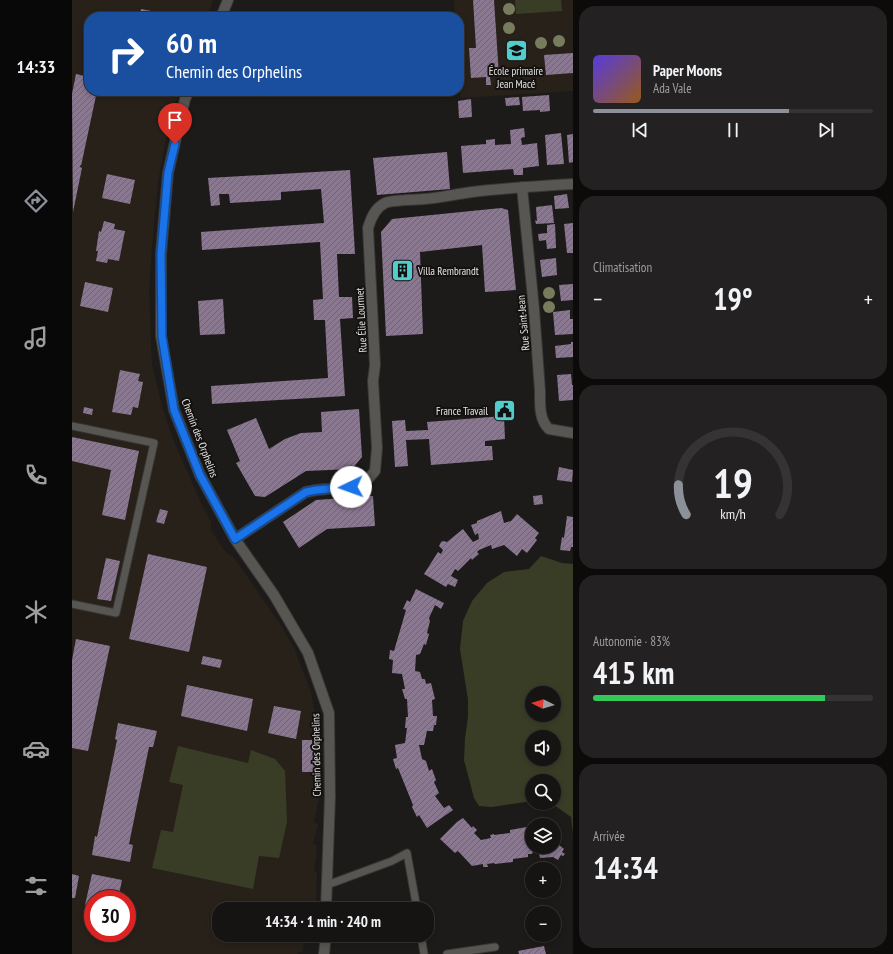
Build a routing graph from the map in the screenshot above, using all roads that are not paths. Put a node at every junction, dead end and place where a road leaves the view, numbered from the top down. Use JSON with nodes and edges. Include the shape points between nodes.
{"nodes":[{"id":1,"x":228,"y":0,"type":"edge"},
{"id":2,"x":223,"y":12,"type":"edge"},
{"id":3,"x":186,"y":96,"type":"edge"},
{"id":4,"x":573,"y":184,"type":"edge"},
{"id":5,"x":522,"y":187,"type":"junction"},
{"id":6,"x":72,"y":426,"type":"edge"},
{"id":7,"x":573,"y":433,"type":"edge"},
{"id":8,"x":235,"y":539,"type":"junction"},
{"id":9,"x":72,"y":604,"type":"edge"},
{"id":10,"x":327,"y":885,"type":"junction"},
{"id":11,"x":326,"y":902,"type":"edge"},
{"id":12,"x":416,"y":902,"type":"edge"},
{"id":13,"x":325,"y":942,"type":"edge"},
{"id":14,"x":422,"y":942,"type":"edge"},
{"id":15,"x":495,"y":947,"type":"dead end"},
{"id":16,"x":324,"y":954,"type":"edge"},
{"id":17,"x":424,"y":954,"type":"edge"},
{"id":18,"x":447,"y":954,"type":"edge"}],
"edges":[{"from":1,"to":2,"type":"street"},
{"from":3,"to":8,"type":"street","name":"Chemin des Orphelins","via":[[168,173],[161,254],[162,336],[174,410],[200,475]]},
{"from":4,"to":5,"type":"street","name":"Rue Élie Lourmet"},
{"from":5,"to":7,"type":"street","name":"Rue Saint-Jean","via":[[542,420],[549,429]]},
{"from":5,"to":8,"type":"street","name":"Rue Élie Lourmet","via":[[401,202],[390,201],[376,210],[368,228],[375,365],[375,471],[368,479],[351,487],[306,492]]},
{"from":6,"to":9,"type":"lane","via":[[154,443],[116,613]]},
{"from":8,"to":10,"type":"street","name":"Chemin des Orphelins","via":[[274,595],[308,653],[329,713]]},
{"from":10,"to":11,"type":"street","name":"Chemin des Orphelins"},
{"from":10,"to":12,"type":"lane","via":[[408,853]]},
{"from":13,"to":16,"type":"street"},
{"from":14,"to":17,"type":"lane"},
{"from":15,"to":18,"type":"lane"}]}
